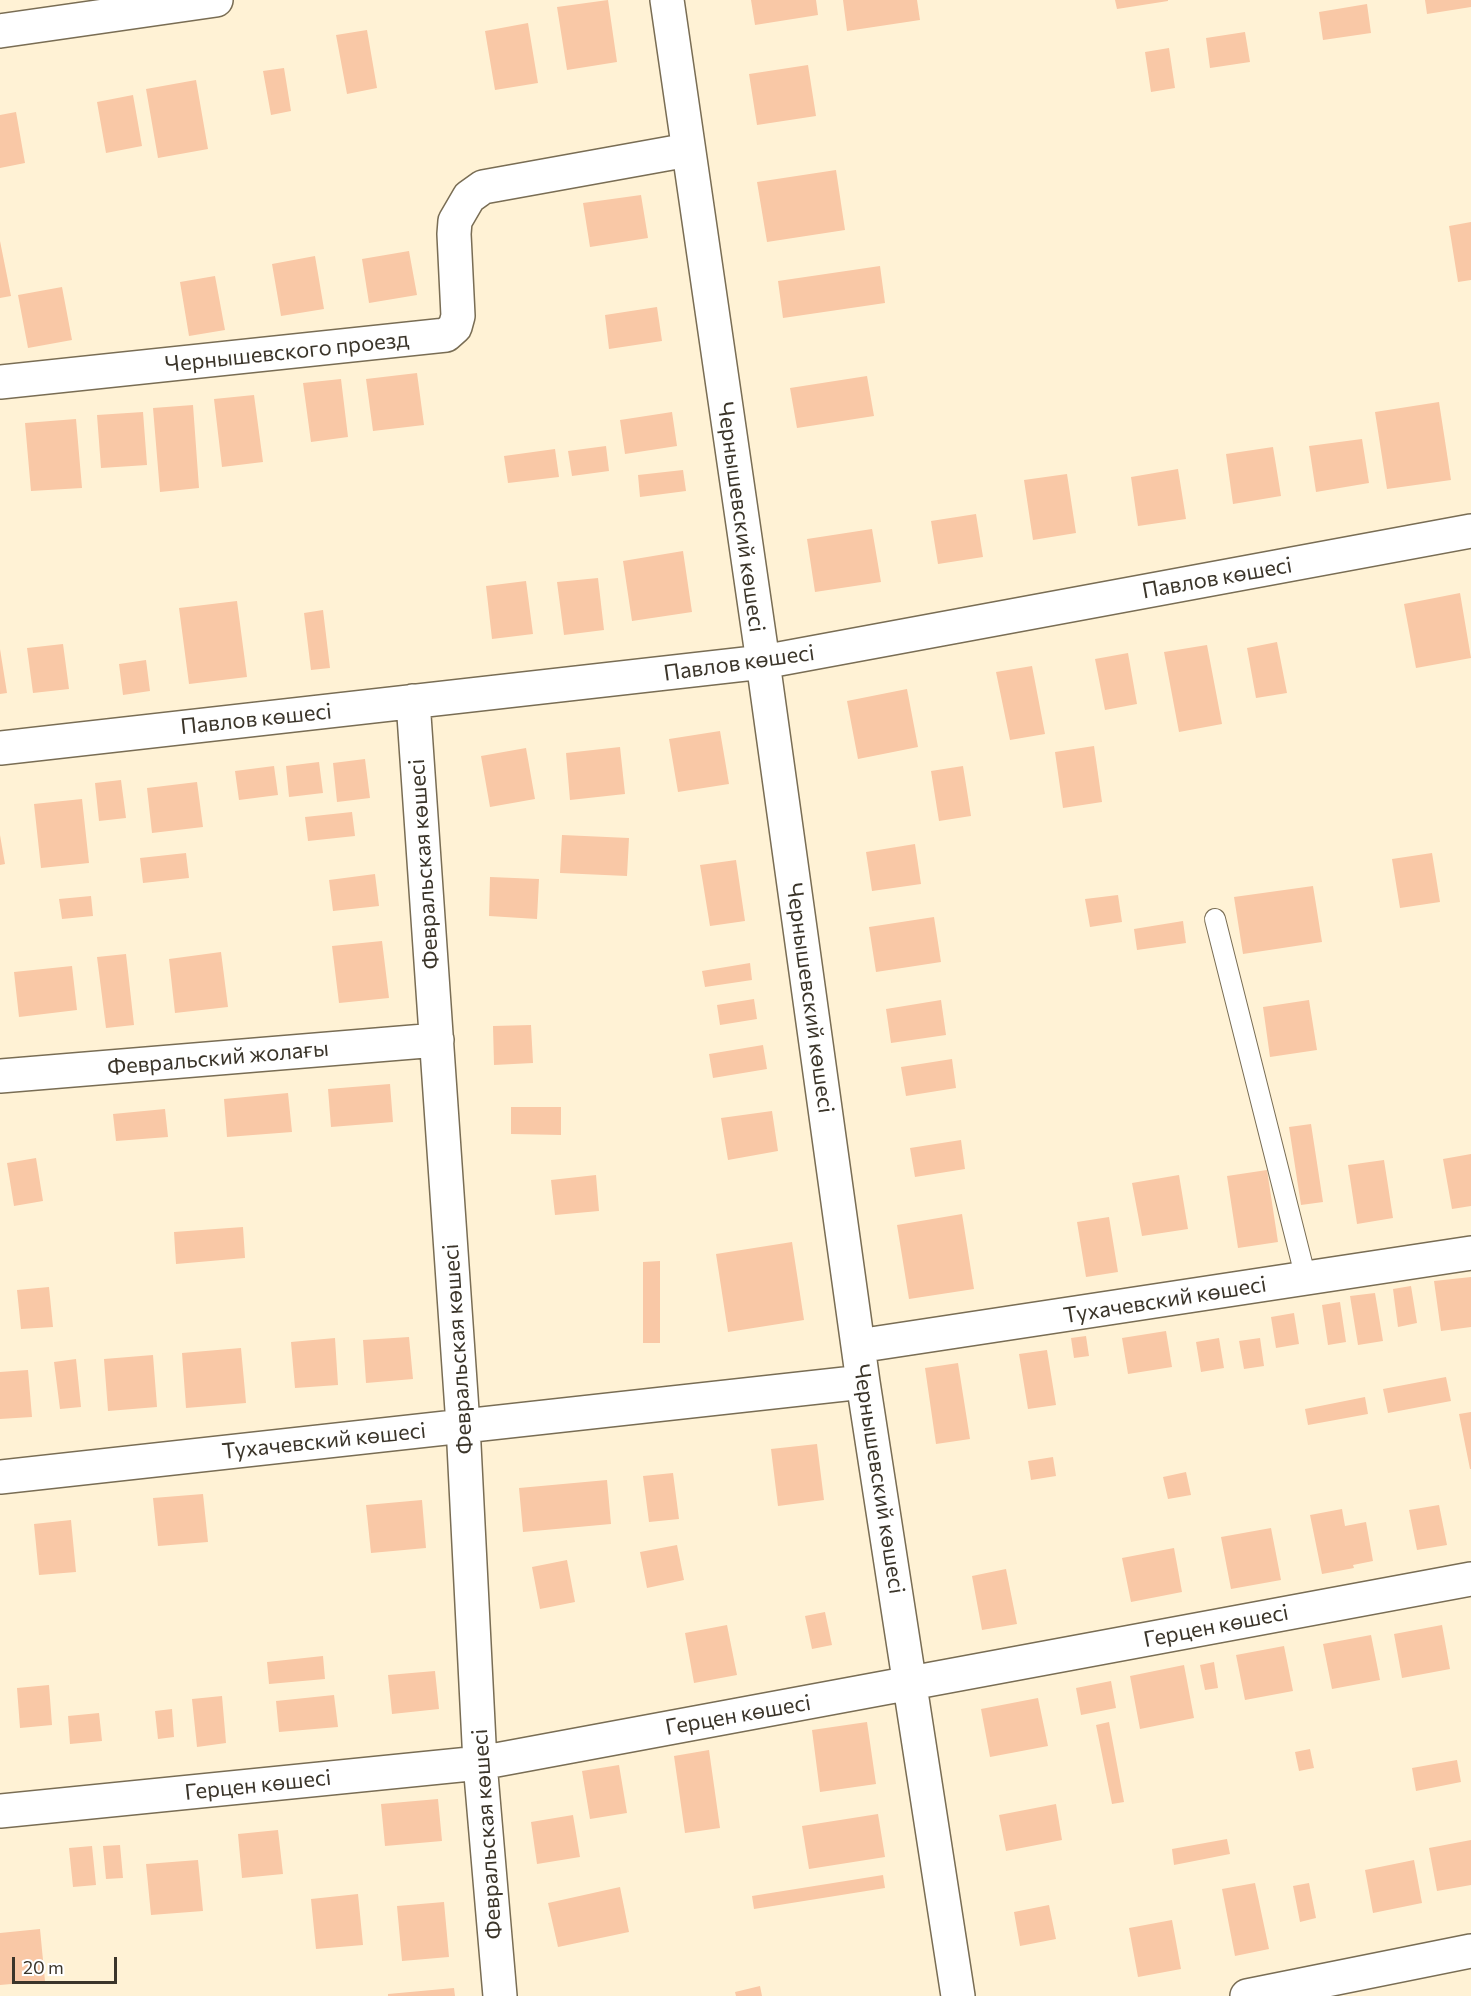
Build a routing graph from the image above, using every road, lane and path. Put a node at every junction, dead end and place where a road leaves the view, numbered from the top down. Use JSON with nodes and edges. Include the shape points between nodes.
{"nodes":[{"id":1,"x":216,"y":0,"type":"edge"},
{"id":2,"x":667,"y":0,"type":"edge"},
{"id":3,"x":0,"y":31,"type":"edge"},
{"id":4,"x":688,"y":150,"type":"junction"},
{"id":5,"x":0,"y":382,"type":"edge"},
{"id":6,"x":1471,"y":531,"type":"edge"},
{"id":7,"x":763,"y":662,"type":"junction"},
{"id":8,"x":413,"y":701,"type":"junction"},
{"id":9,"x":0,"y":748,"type":"edge"},
{"id":10,"x":1215,"y":919,"type":"dead end"},
{"id":11,"x":437,"y":1040,"type":"junction"},
{"id":12,"x":0,"y":1076,"type":"edge"},
{"id":13,"x":1471,"y":1253,"type":"edge"},
{"id":14,"x":1306,"y":1278,"type":"junction"},
{"id":15,"x":858,"y":1346,"type":"junction"},
{"id":16,"x":862,"y":1382,"type":"junction"},
{"id":17,"x":463,"y":1425,"type":"junction"},
{"id":18,"x":0,"y":1477,"type":"edge"},
{"id":19,"x":1471,"y":1579,"type":"edge"},
{"id":20,"x":910,"y":1684,"type":"junction"},
{"id":21,"x":480,"y":1762,"type":"junction"},
{"id":22,"x":0,"y":1811,"type":"edge"},
{"id":23,"x":1471,"y":1951,"type":"edge"},
{"id":24,"x":1336,"y":1987,"type":"edge"},
{"id":25,"x":500,"y":1996,"type":"edge"},
{"id":26,"x":958,"y":1996,"type":"edge"},
{"id":27,"x":1247,"y":1996,"type":"edge"}],
"edges":[{"from":1,"to":3,"type":"street"},
{"from":2,"to":4,"type":"street","name":"Чернышевский көшесі"},
{"from":4,"to":5,"type":"street","name":"Чернышевского проезд","via":[[483,187],[469,197],[455,221],[458,316],[455,327],[446,335]]},
{"from":4,"to":7,"type":"street","name":"Чернышевский көшесі"},
{"from":6,"to":7,"type":"street","name":"Павлов көшесі"},
{"from":7,"to":8,"type":"street","name":"Павлов көшесі"},
{"from":7,"to":15,"type":"street","name":"Чернышевский көшесі"},
{"from":8,"to":9,"type":"street","name":"Павлов көшесі"},
{"from":8,"to":11,"type":"street","name":"Февральская көшесі"},
{"from":10,"to":14,"type":"lane"},
{"from":11,"to":12,"type":"street","name":"Февральский жолағы"},
{"from":11,"to":17,"type":"street","name":"Февральская көшесі"},
{"from":13,"to":14,"type":"street","name":"Тухачевский көшесі"},
{"from":14,"to":15,"type":"street","name":"Тухачевский көшесі"},
{"from":15,"to":16,"type":"street","name":"Чернышевский көшесі"},
{"from":16,"to":17,"type":"street","name":"Тухачевский көшесі"},
{"from":16,"to":20,"type":"street","name":"Чернышевский көшесі"},
{"from":17,"to":18,"type":"street","name":"Тухачевский көшесі"},
{"from":17,"to":21,"type":"street","name":"Февральская көшесі"},
{"from":19,"to":20,"type":"street","name":"Герцен көшесі"},
{"from":20,"to":21,"type":"street","name":"Герцен көшесі"},
{"from":20,"to":26,"type":"street","name":"Чернышевский көшесі"},
{"from":21,"to":22,"type":"street","name":"Герцен көшесі"},
{"from":21,"to":25,"type":"street","name":"Февральская көшесі"},
{"from":23,"to":24,"type":"street"},
{"from":24,"to":27,"type":"street"}]}
